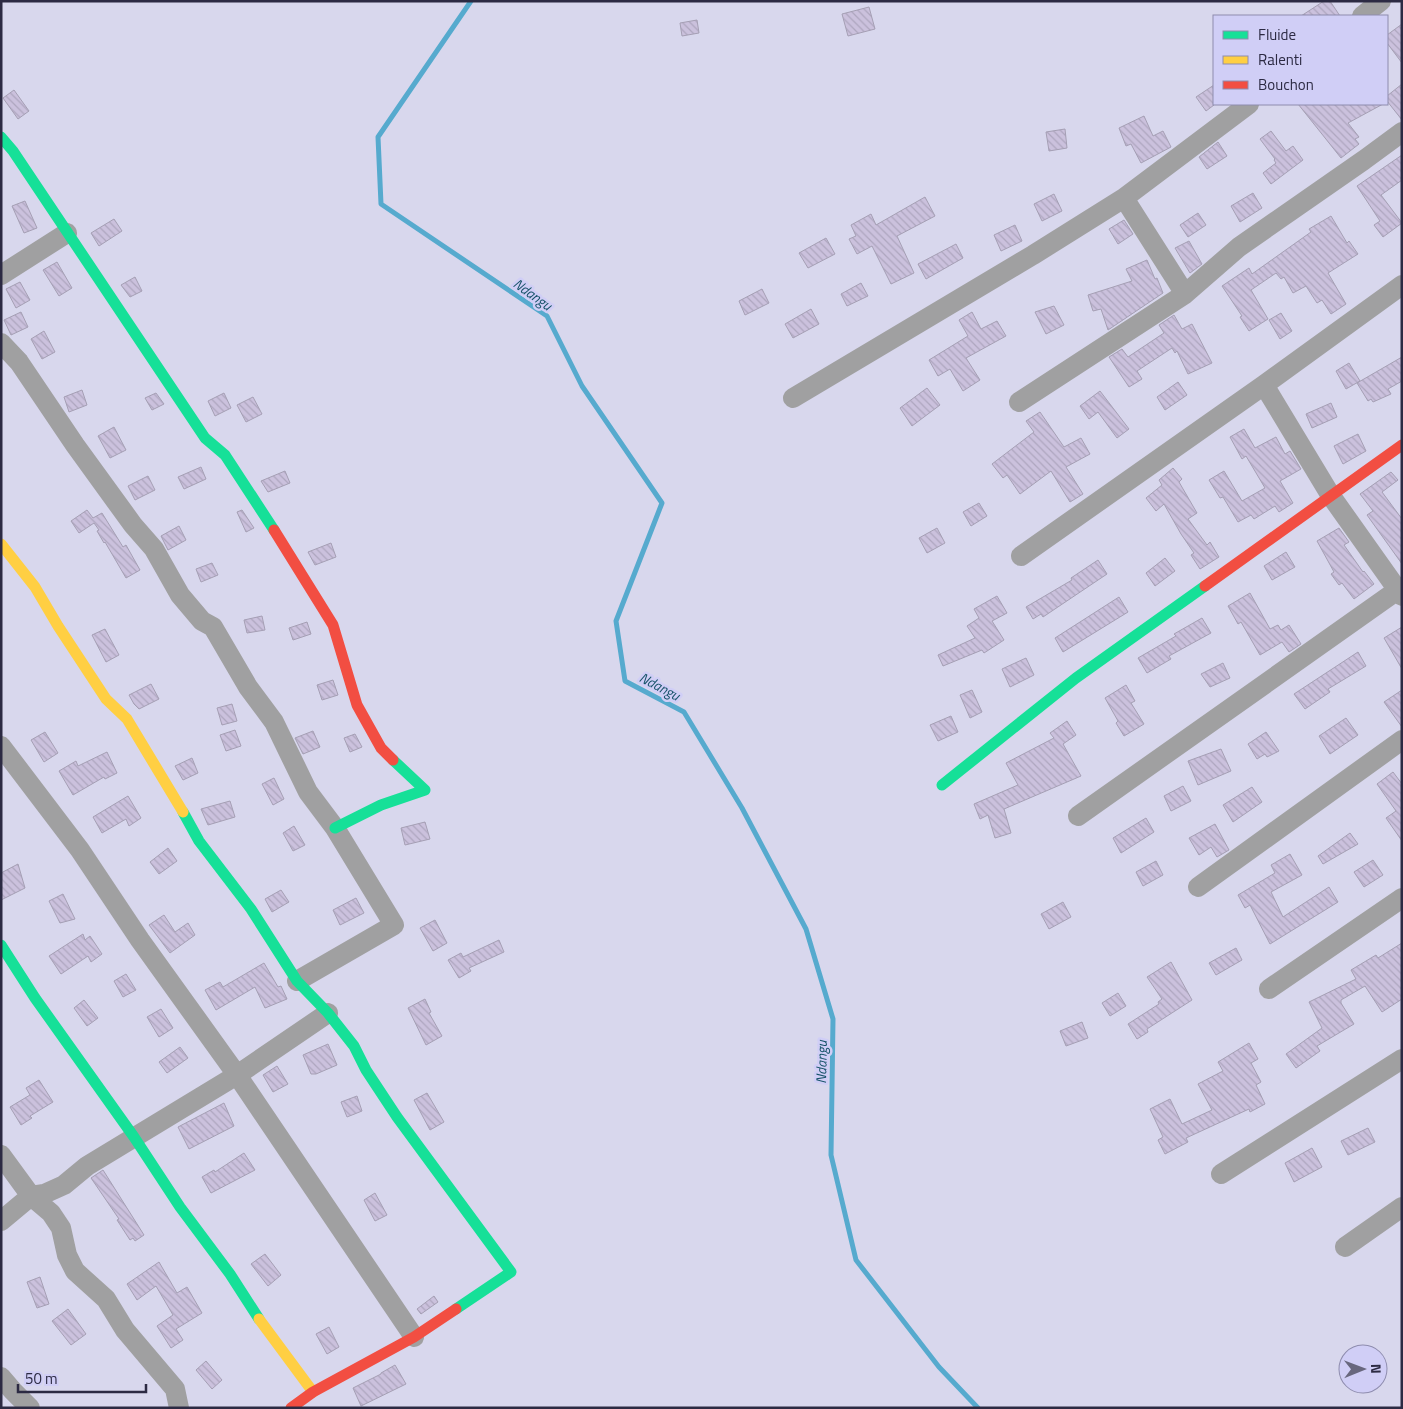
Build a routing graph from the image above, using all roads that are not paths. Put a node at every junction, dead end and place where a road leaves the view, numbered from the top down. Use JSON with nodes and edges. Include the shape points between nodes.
{"nodes":[{"id":1,"x":1381,"y":1,"type":"edge"},
{"id":2,"x":1363,"y":15,"type":"edge"},
{"id":3,"x":1248,"y":105,"type":"edge"},
{"id":4,"x":1402,"y":132,"type":"edge"},
{"id":5,"x":1,"y":137,"type":"edge"},
{"id":6,"x":1124,"y":198,"type":"junction"},
{"id":7,"x":68,"y":233,"type":"junction"},
{"id":8,"x":1,"y":275,"type":"edge"},
{"id":9,"x":1402,"y":285,"type":"edge"},
{"id":10,"x":1185,"y":294,"type":"junction"},
{"id":11,"x":1,"y":343,"type":"edge"},
{"id":12,"x":1264,"y":384,"type":"junction"},
{"id":13,"x":793,"y":398,"type":"dead end"},
{"id":14,"x":1018,"y":402,"type":"dead end"},
{"id":15,"x":1402,"y":445,"type":"edge"},
{"id":16,"x":1331,"y":496,"type":"junction"},
{"id":17,"x":1,"y":544,"type":"edge"},
{"id":18,"x":1021,"y":556,"type":"dead end"},
{"id":19,"x":1400,"y":591,"type":"edge"},
{"id":20,"x":1402,"y":740,"type":"edge"},
{"id":21,"x":1,"y":746,"type":"edge"},
{"id":22,"x":942,"y":785,"type":"dead end"},
{"id":23,"x":1078,"y":816,"type":"dead end"},
{"id":24,"x":335,"y":828,"type":"junction"},
{"id":25,"x":1198,"y":887,"type":"dead end"},
{"id":26,"x":1402,"y":898,"type":"edge"},
{"id":27,"x":1,"y":944,"type":"edge"},
{"id":28,"x":297,"y":981,"type":"junction"},
{"id":29,"x":1269,"y":989,"type":"dead end"},
{"id":30,"x":328,"y":1013,"type":"junction"},
{"id":31,"x":1402,"y":1059,"type":"edge"},
{"id":32,"x":237,"y":1076,"type":"junction"},
{"id":33,"x":134,"y":1137,"type":"junction"},
{"id":34,"x":1,"y":1155,"type":"edge"},
{"id":35,"x":1222,"y":1174,"type":"dead end"},
{"id":36,"x":32,"y":1196,"type":"junction"},
{"id":37,"x":1402,"y":1206,"type":"edge"},
{"id":38,"x":1,"y":1221,"type":"edge"},
{"id":39,"x":1345,"y":1247,"type":"dead end"},
{"id":40,"x":414,"y":1337,"type":"junction"},
{"id":41,"x":1,"y":1377,"type":"edge"},
{"id":42,"x":313,"y":1392,"type":"junction"},
{"id":43,"x":30,"y":1408,"type":"edge"},
{"id":44,"x":179,"y":1408,"type":"edge"},
{"id":45,"x":292,"y":1408,"type":"edge"}],
"edges":[{"from":1,"to":2,"type":"street"},
{"from":3,"to":6,"type":"street"},
{"from":4,"to":10,"type":"street","via":[[1239,246]]},
{"from":5,"to":7,"type":"street"},
{"from":6,"to":10,"type":"street"},
{"from":6,"to":13,"type":"street"},
{"from":7,"to":8,"type":"street"},
{"from":7,"to":24,"type":"street","via":[[205,438],[225,455],[304,576],[333,625],[357,705],[381,748],[425,790],[381,804]]},
{"from":9,"to":12,"type":"street"},
{"from":10,"to":14,"type":"street"},
{"from":11,"to":24,"type":"street","via":[[19,362],[75,445],[154,549],[180,595],[202,621],[213,627],[248,687],[274,722],[308,792]]},
{"from":12,"to":16,"type":"street"},
{"from":12,"to":18,"type":"street"},
{"from":15,"to":16,"type":"street"},
{"from":16,"to":19,"type":"street"},
{"from":16,"to":22,"type":"street","via":[[1076,678]]},
{"from":17,"to":28,"type":"street","via":[[35,587],[106,699],[127,719],[199,841],[251,909]]},
{"from":19,"to":23,"type":"street"},
{"from":20,"to":25,"type":"street"},
{"from":21,"to":32,"type":"street","via":[[80,850]]},
{"from":24,"to":28,"type":"street","via":[[394,925]]},
{"from":26,"to":29,"type":"street"},
{"from":27,"to":33,"type":"street","via":[[35,998]]},
{"from":28,"to":30,"type":"street"},
{"from":30,"to":32,"type":"street"},
{"from":30,"to":40,"type":"street","via":[[354,1046],[397,1117],[510,1272]]},
{"from":31,"to":35,"type":"street"},
{"from":32,"to":33,"type":"street"},
{"from":32,"to":40,"type":"street"},
{"from":33,"to":36,"type":"street","via":[[87,1166],[64,1185]]},
{"from":33,"to":42,"type":"street","via":[[266,1330]]},
{"from":34,"to":36,"type":"street"},
{"from":36,"to":38,"type":"street"},
{"from":36,"to":44,"type":"street","via":[[51,1213],[60,1228],[75,1271],[106,1300],[125,1330],[176,1390]]},
{"from":37,"to":39,"type":"street"},
{"from":40,"to":42,"type":"street"},
{"from":41,"to":43,"type":"street"},
{"from":42,"to":45,"type":"street"}]}
